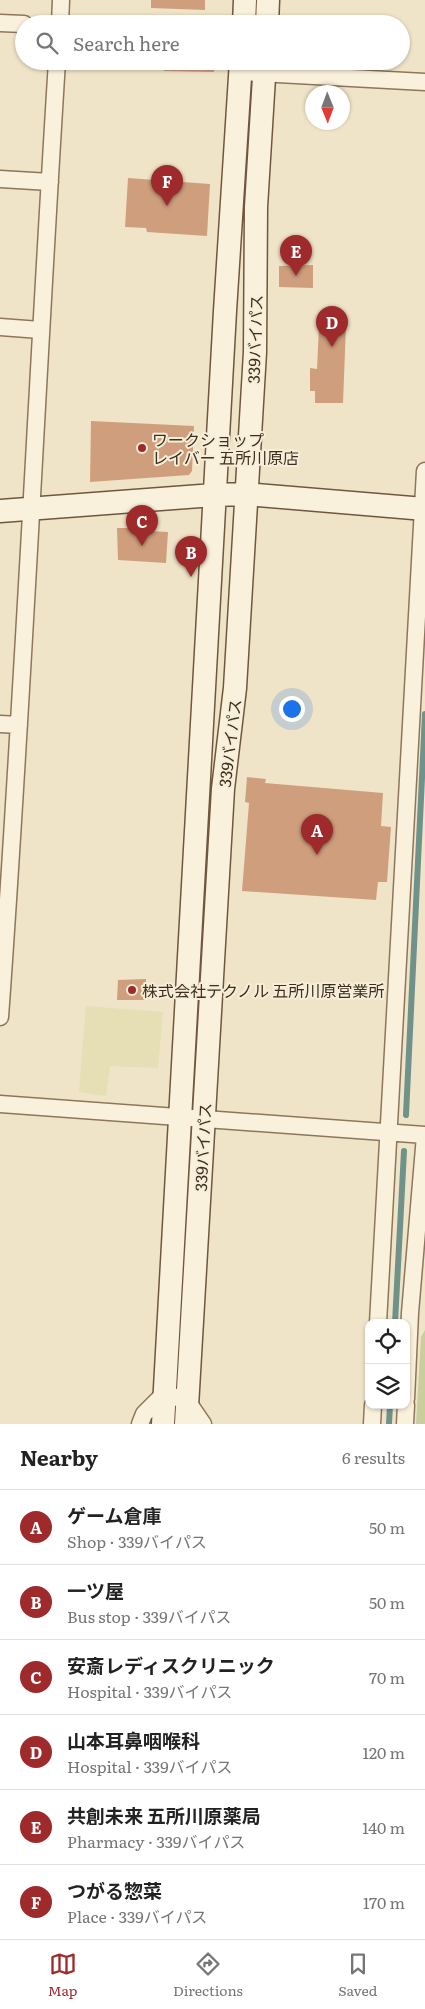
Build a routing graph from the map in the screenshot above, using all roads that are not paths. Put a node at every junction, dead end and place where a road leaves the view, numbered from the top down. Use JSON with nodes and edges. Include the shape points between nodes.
{"nodes":[{"id":1,"x":61,"y":0,"type":"edge"},
{"id":2,"x":245,"y":0,"type":"edge"},
{"id":3,"x":268,"y":0,"type":"edge"},
{"id":4,"x":60,"y":15,"type":"edge"},
{"id":5,"x":244,"y":15,"type":"edge"},
{"id":6,"x":267,"y":15,"type":"edge"},
{"id":7,"x":0,"y":22,"type":"edge"},
{"id":8,"x":15,"y":23,"type":"edge"},
{"id":9,"x":56,"y":70,"type":"edge"},
{"id":10,"x":241,"y":70,"type":"edge"},
{"id":11,"x":264,"y":70,"type":"edge"},
{"id":12,"x":296,"y":70,"type":"edge"},
{"id":13,"x":425,"y":82,"type":"edge"},
{"id":14,"x":0,"y":179,"type":"edge"},
{"id":15,"x":50,"y":182,"type":"junction"},
{"id":16,"x":0,"y":327,"type":"edge"},
{"id":17,"x":40,"y":330,"type":"junction"},
{"id":18,"x":425,"y":471,"type":"edge"},
{"id":19,"x":214,"y":494,"type":"junction"},
{"id":20,"x":246,"y":494,"type":"junction"},
{"id":21,"x":424,"y":509,"type":"edge"},
{"id":22,"x":0,"y":510,"type":"edge"},
{"id":23,"x":30,"y":510,"type":"junction"},
{"id":24,"x":0,"y":724,"type":"edge"},
{"id":25,"x":20,"y":725,"type":"junction"},
{"id":26,"x":4,"y":915,"type":"edge"},
{"id":27,"x":0,"y":1017,"type":"edge"},
{"id":28,"x":0,"y":1104,"type":"edge"},
{"id":29,"x":180,"y":1117,"type":"junction"},
{"id":30,"x":204,"y":1119,"type":"junction"},
{"id":31,"x":388,"y":1132,"type":"junction"},
{"id":32,"x":425,"y":1136,"type":"edge"},
{"id":33,"x":418,"y":1314,"type":"edge"},
{"id":34,"x":378,"y":1319,"type":"edge"},
{"id":35,"x":410,"y":1371,"type":"edge"},
{"id":36,"x":165,"y":1393,"type":"junction"},
{"id":37,"x":373,"y":1409,"type":"edge"},
{"id":38,"x":406,"y":1409,"type":"edge"},
{"id":39,"x":187,"y":1413,"type":"edge"},
{"id":40,"x":140,"y":1424,"type":"edge"},
{"id":41,"x":163,"y":1424,"type":"edge"},
{"id":42,"x":203,"y":1424,"type":"edge"},
{"id":43,"x":372,"y":1424,"type":"edge"},
{"id":44,"x":405,"y":1424,"type":"edge"}],
"edges":[{"from":1,"to":4,"type":"street"},
{"from":2,"to":5,"type":"street"},
{"from":3,"to":6,"type":"street"},
{"from":7,"to":8,"type":"street"},
{"from":9,"to":15,"type":"street"},
{"from":10,"to":19,"type":"street"},
{"from":11,"to":20,"type":"street","name":"339バイパス","via":[[256,208],[255,352]]},
{"from":12,"to":13,"type":"street"},
{"from":14,"to":15,"type":"street"},
{"from":15,"to":17,"type":"street"},
{"from":16,"to":17,"type":"street"},
{"from":17,"to":23,"type":"street"},
{"from":18,"to":21,"type":"street"},
{"from":19,"to":20,"type":"street"},
{"from":19,"to":23,"type":"street"},
{"from":19,"to":29,"type":"street"},
{"from":20,"to":21,"type":"street"},
{"from":20,"to":30,"type":"street","name":"339バイパス","via":[[235,688],[222,789]]},
{"from":21,"to":31,"type":"street"},
{"from":22,"to":23,"type":"street"},
{"from":23,"to":25,"type":"street"},
{"from":24,"to":25,"type":"street"},
{"from":25,"to":26,"type":"street"},
{"from":26,"to":27,"type":"street"},
{"from":28,"to":29,"type":"street"},
{"from":29,"to":30,"type":"street"},
{"from":29,"to":36,"type":"street"},
{"from":30,"to":31,"type":"street"},
{"from":30,"to":39,"type":"street","name":"339バイパス"},
{"from":31,"to":32,"type":"street"},
{"from":31,"to":34,"type":"street"},
{"from":32,"to":33,"type":"street"},
{"from":33,"to":35,"type":"street"},
{"from":36,"to":39,"type":"street"},
{"from":36,"to":40,"type":"street","via":[[144,1414]]},
{"from":36,"to":41,"type":"street"},
{"from":37,"to":43,"type":"street"},
{"from":38,"to":44,"type":"street"},
{"from":39,"to":42,"type":"street"}]}
